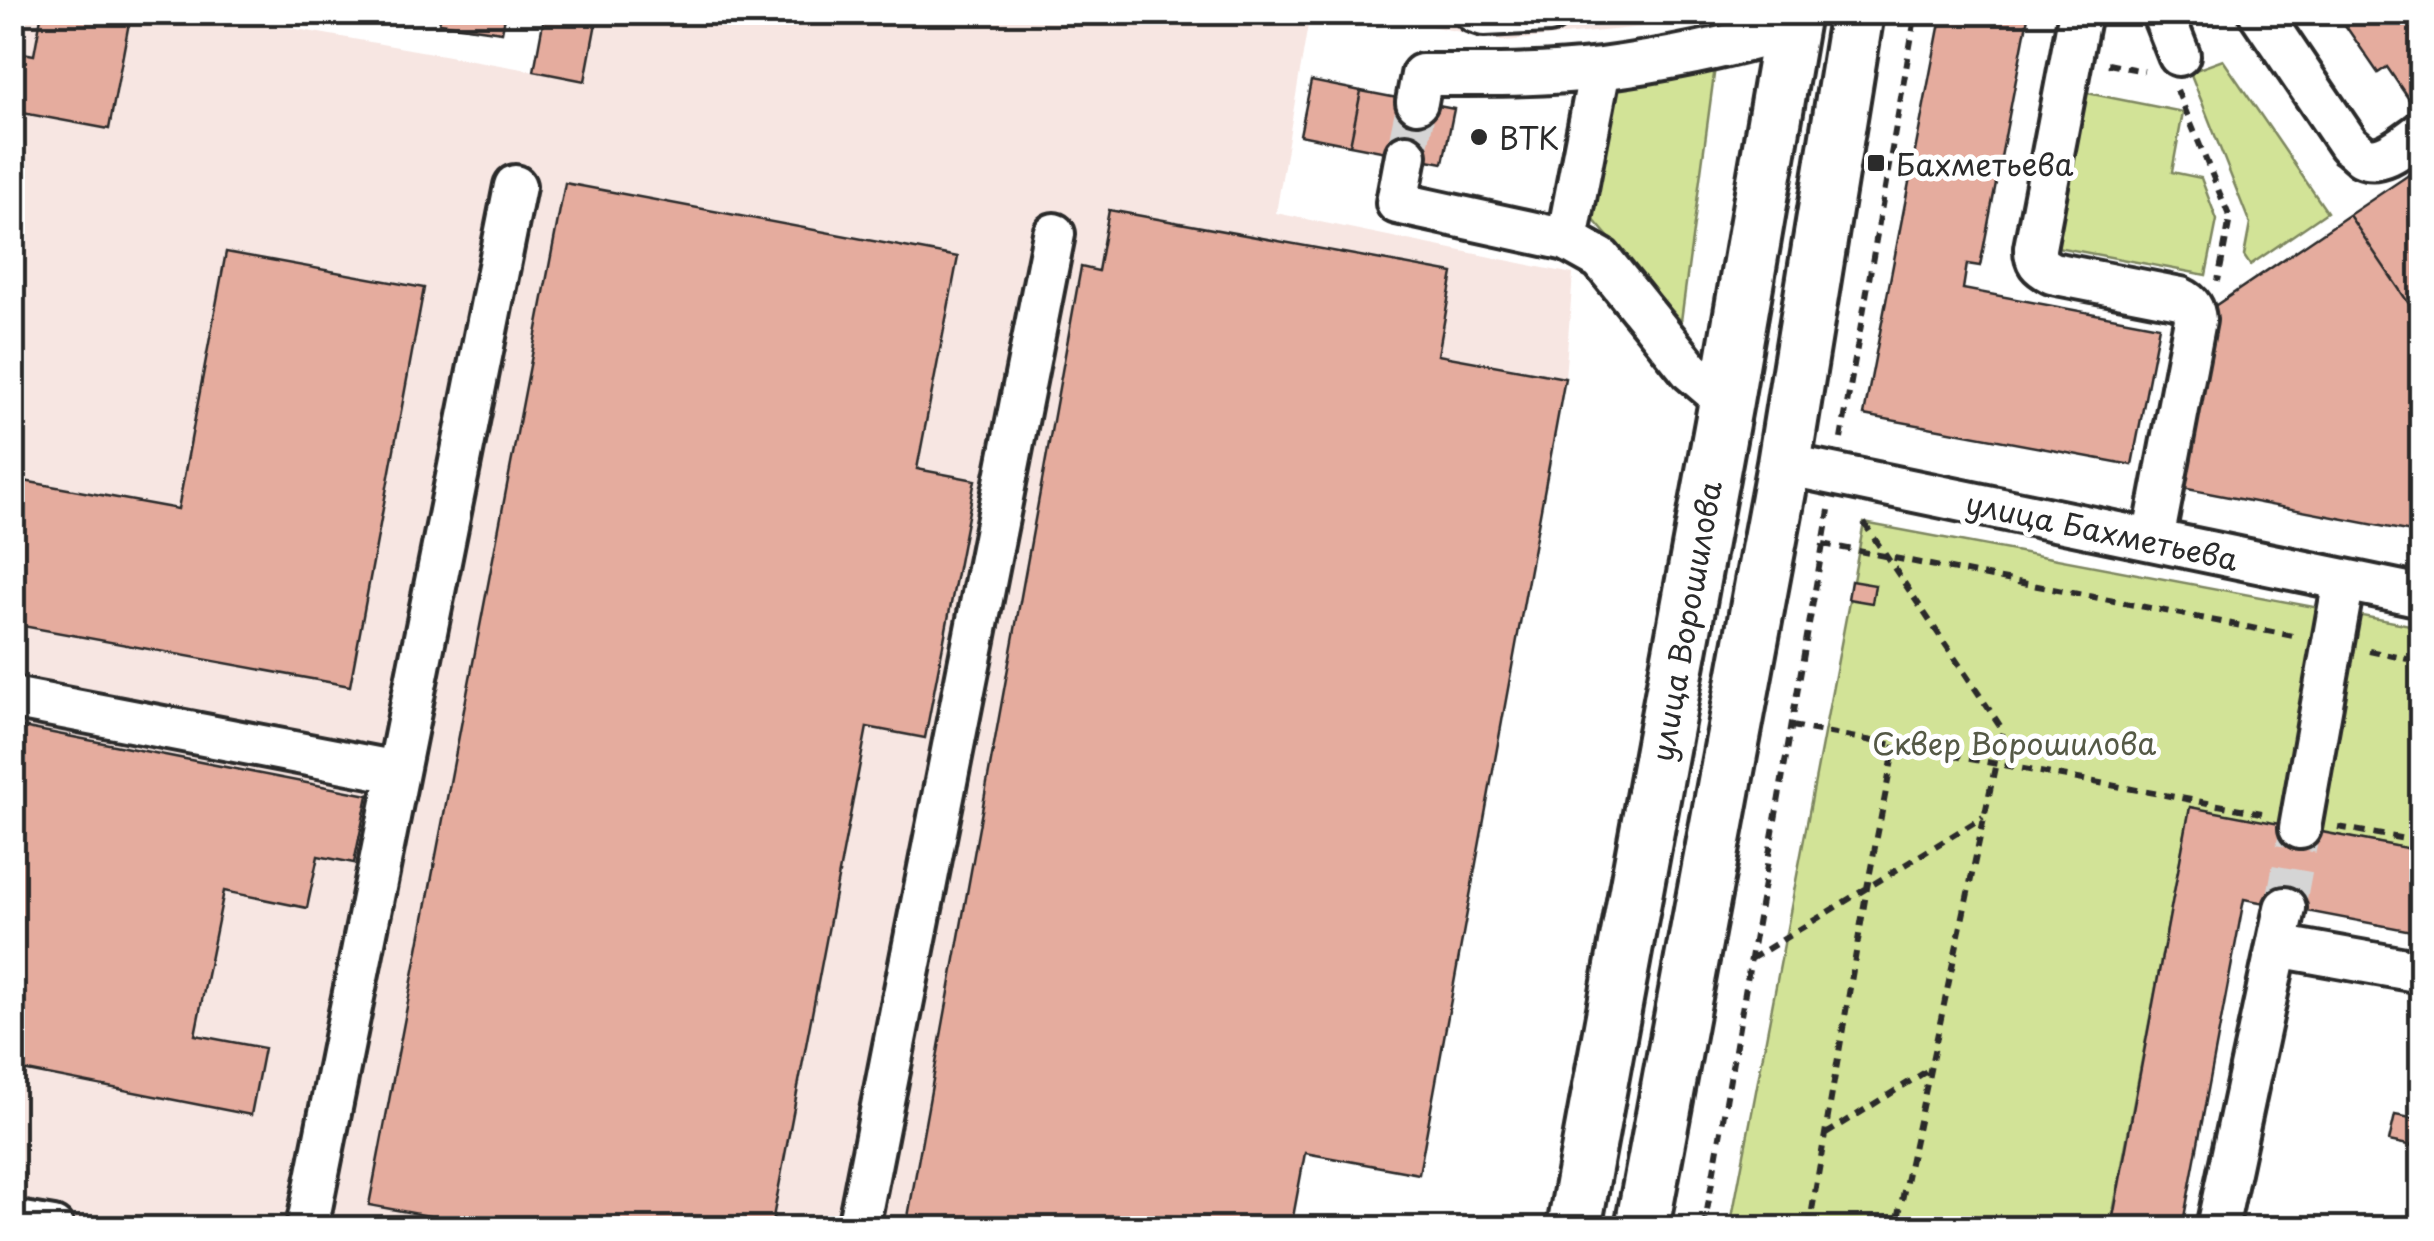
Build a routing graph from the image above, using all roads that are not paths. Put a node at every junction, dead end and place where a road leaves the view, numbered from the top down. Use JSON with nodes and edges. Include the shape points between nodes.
{"nodes":[{"id":1,"x":1474,"y":12,"type":"edge"},
{"id":2,"x":1549,"y":12,"type":"edge"},
{"id":3,"x":1856,"y":12,"type":"edge"},
{"id":4,"x":2080,"y":12,"type":"edge"},
{"id":5,"x":2162,"y":12,"type":"edge"},
{"id":6,"x":2260,"y":12,"type":"edge"},
{"id":7,"x":1792,"y":21,"type":"edge"},
{"id":8,"x":1600,"y":69,"type":"junction"},
{"id":9,"x":2168,"y":69,"type":"road end"},
{"id":10,"x":1417,"y":102,"type":"tunnel mouth"},
{"id":11,"x":2422,"y":132,"type":"edge"},
{"id":12,"x":1406,"y":156,"type":"tunnel mouth"},
{"id":13,"x":515,"y":186,"type":"dead end"},
{"id":14,"x":1054,"y":234,"type":"dead end"},
{"id":15,"x":1567,"y":240,"type":"junction"},
{"id":16,"x":1726,"y":401,"type":"junction"},
{"id":17,"x":1784,"y":464,"type":"junction"},
{"id":18,"x":2153,"y":540,"type":"junction"},
{"id":19,"x":2344,"y":580,"type":"junction"},
{"id":20,"x":2422,"y":596,"type":"edge"},
{"id":21,"x":12,"y":698,"type":"edge"},
{"id":22,"x":398,"y":772,"type":"junction"},
{"id":23,"x":2300,"y":824,"type":"tunnel mouth"},
{"id":24,"x":2422,"y":972,"type":"edge"},
{"id":25,"x":12,"y":1221,"type":"edge"},
{"id":26,"x":52,"y":1228,"type":"edge"},
{"id":27,"x":307,"y":1228,"type":"edge"},
{"id":28,"x":858,"y":1228,"type":"edge"},
{"id":29,"x":1574,"y":1228,"type":"edge"},
{"id":30,"x":1642,"y":1228,"type":"edge"},
{"id":31,"x":2218,"y":1228,"type":"edge"}],
"edges":[{"from":1,"to":2,"type":"street"},
{"from":3,"to":17,"type":"main road"},
{"from":4,"to":18,"type":"street","via":[[2035,260],[2052,273],[2180,298],[2192,306],[2196,320]]},
{"from":5,"to":9,"type":"street"},
{"from":6,"to":11,"type":"street","via":[[2362,156],[2376,159]]},
{"from":7,"to":8,"type":"street","via":[[1723,47]]},
{"from":7,"to":16,"type":"main road","name":"улица Ворошилова"},
{"from":8,"to":10,"type":"street","via":[[1422,74]]},
{"from":8,"to":15,"type":"street"},
{"from":12,"to":15,"type":"street","via":[[1398,203]]},
{"from":13,"to":22,"type":"street"},
{"from":14,"to":28,"type":"street"},
{"from":15,"to":16,"type":"street","via":[[1601,259],[1691,371]]},
{"from":16,"to":29,"type":"main road","name":"улица Ворошилова"},
{"from":17,"to":18,"type":"street","name":"улица Бахметьева"},
{"from":17,"to":30,"type":"main road"},
{"from":18,"to":19,"type":"street","name":"улица Бахметьева"},
{"from":19,"to":20,"type":"street","name":"улица Бахметьева"},
{"from":19,"to":23,"type":"street"},
{"from":21,"to":22,"type":"street"},
{"from":22,"to":27,"type":"street"},
{"from":24,"to":31,"type":"street","via":[[2281,927]]},
{"from":25,"to":26,"type":"street"}]}
